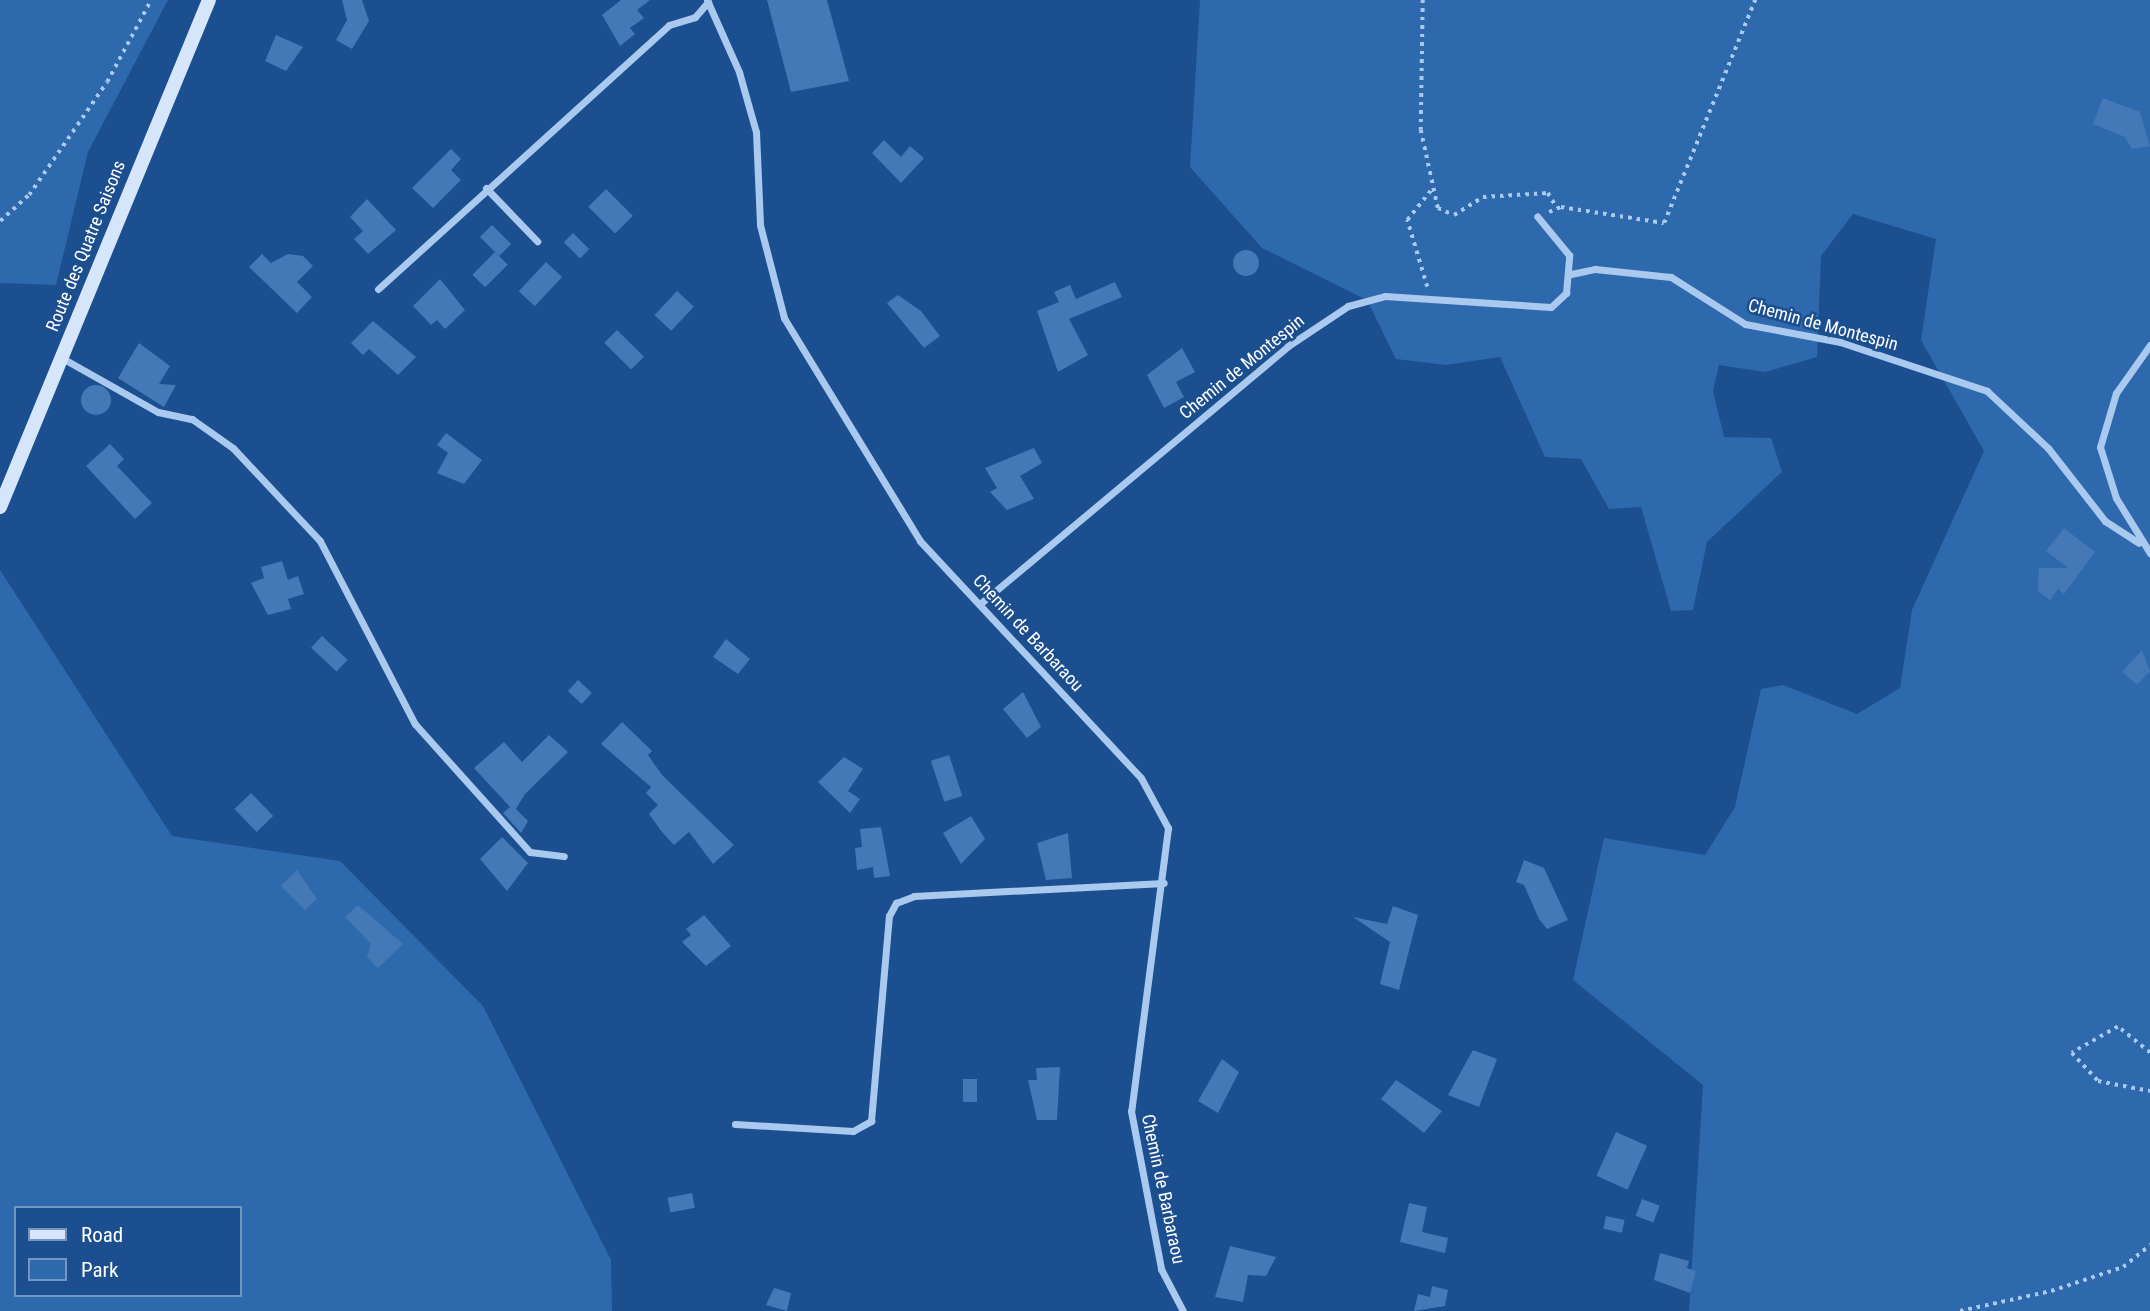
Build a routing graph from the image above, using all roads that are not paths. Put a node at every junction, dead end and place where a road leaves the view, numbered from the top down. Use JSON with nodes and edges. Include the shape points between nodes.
{"nodes":[{"id":1,"x":209,"y":0,"type":"edge"},
{"id":2,"x":707,"y":1,"type":"edge"},
{"id":3,"x":486,"y":188,"type":"junction"},
{"id":4,"x":1537,"y":216,"type":"road end"},
{"id":5,"x":537,"y":241,"type":"dead end"},
{"id":6,"x":1571,"y":274,"type":"junction"},
{"id":7,"x":379,"y":289,"type":"dead end"},
{"id":8,"x":2150,"y":345,"type":"edge"},
{"id":9,"x":61,"y":357,"type":"junction"},
{"id":10,"x":0,"y":507,"type":"edge"},
{"id":11,"x":2139,"y":543,"type":"junction"},
{"id":12,"x":2150,"y":553,"type":"edge"},
{"id":13,"x":981,"y":603,"type":"junction"},
{"id":14,"x":564,"y":856,"type":"dead end"},
{"id":15,"x":1164,"y":883,"type":"junction"},
{"id":16,"x":735,"y":1124,"type":"dead end"},
{"id":17,"x":1183,"y":1311,"type":"edge"}],
"edges":[{"from":1,"to":9,"type":"main road","name":"Route des Quatre Saisons"},
{"from":2,"to":3,"type":"street","via":[[695,17],[669,25]]},
{"from":2,"to":13,"type":"street","name":"Chemin de Barbaraou","via":[[740,72],[756,132],[760,225],[784,318],[920,541]]},
{"from":3,"to":5,"type":"street"},
{"from":3,"to":7,"type":"street"},
{"from":4,"to":6,"type":"street","via":[[1569,254]]},
{"from":6,"to":11,"type":"street","name":"Chemin de Montespin","via":[[1595,269],[1671,277],[1745,324],[1840,342],[1987,391],[2048,447],[2105,521]]},
{"from":6,"to":13,"type":"street","name":"Chemin de Montespin","via":[[1566,293],[1551,307],[1385,296],[1348,306],[1288,346]]},
{"from":8,"to":11,"type":"street","via":[[2116,393],[2100,447],[2105,474]]},
{"from":9,"to":10,"type":"main road","name":"Route des Quatre Saisons"},
{"from":9,"to":14,"type":"street","via":[[158,412],[192,419],[233,448],[320,541],[415,724],[530,852]]},
{"from":11,"to":12,"type":"street"},
{"from":13,"to":15,"type":"street","name":"Chemin de Barbaraou","via":[[1155,799],[1168,828]]},
{"from":15,"to":16,"type":"street","via":[[914,896],[896,903],[889,916],[871,1121],[853,1131]]},
{"from":15,"to":17,"type":"street","name":"Chemin de Barbaraou","via":[[1131,1111],[1161,1269]]}]}
